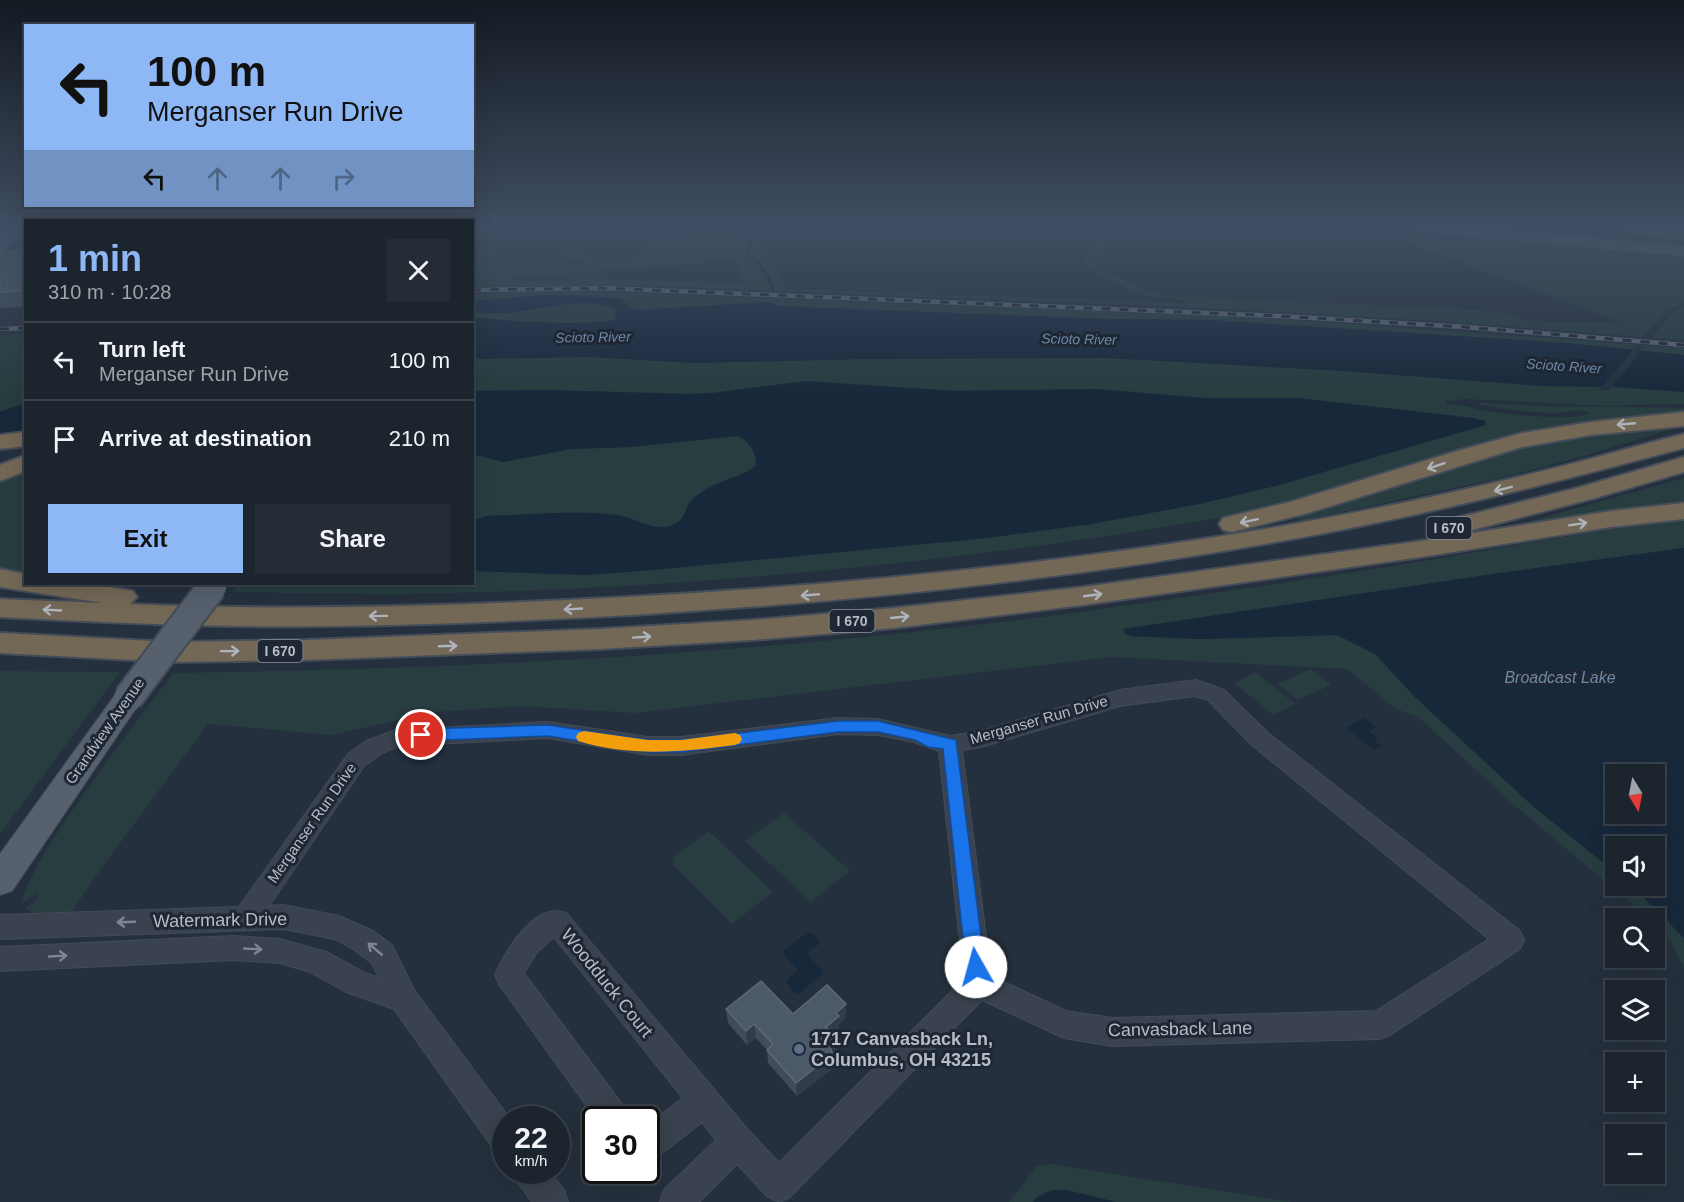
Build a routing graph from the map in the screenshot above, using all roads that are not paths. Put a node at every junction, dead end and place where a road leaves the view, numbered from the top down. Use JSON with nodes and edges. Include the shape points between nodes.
{"nodes":[{"id":1,"x":1684,"y":419,"type":"edge"},
{"id":2,"x":24,"y":439,"type":"edge"},
{"id":3,"x":1684,"y":441,"type":"edge"},
{"id":4,"x":0,"y":442,"type":"edge"},
{"id":5,"x":24,"y":463,"type":"edge"},
{"id":6,"x":1684,"y":464,"type":"edge"},
{"id":7,"x":0,"y":474,"type":"edge"},
{"id":8,"x":1684,"y":511,"type":"edge"},
{"id":9,"x":1313,"y":564,"type":"junction"},
{"id":10,"x":0,"y":578,"type":"edge"},
{"id":11,"x":24,"y":582,"type":"edge"},
{"id":12,"x":41,"y":585,"type":"edge"},
{"id":13,"x":213,"y":585,"type":"edge"},
{"id":14,"x":868,"y":590,"type":"junction"},
{"id":15,"x":0,"y":608,"type":"edge"},
{"id":16,"x":273,"y":617,"type":"junction"},
{"id":17,"x":0,"y":643,"type":"edge"},
{"id":18,"x":172,"y":652,"type":"junction"},
{"id":19,"x":0,"y":661,"type":"edge"},
{"id":20,"x":950,"y":744,"type":"junction"},
{"id":21,"x":0,"y":881,"type":"edge"},
{"id":22,"x":247,"y":917,"type":"junction"},
{"id":23,"x":0,"y":927,"type":"edge"},
{"id":24,"x":1509,"y":940,"type":"joint"},
{"id":25,"x":0,"y":959,"type":"edge"},
{"id":26,"x":978,"y":984,"type":"junction"},
{"id":27,"x":404,"y":999,"type":"junction"},
{"id":28,"x":704,"y":1101,"type":"junction"},
{"id":29,"x":605,"y":1106,"type":"edge"},
{"id":30,"x":492,"y":1121,"type":"edge"},
{"id":31,"x":660,"y":1135,"type":"edge"},
{"id":32,"x":737,"y":1141,"type":"junction"},
{"id":33,"x":538,"y":1184,"type":"edge"},
{"id":34,"x":552,"y":1202,"type":"edge"},
{"id":35,"x":676,"y":1202,"type":"edge"}],
"edges":[{"from":1,"to":14,"type":"highway","one_way":true,"via":[[1546,435],[1266,517]]},
{"from":2,"to":4,"type":"highway"},
{"from":3,"to":14,"type":"highway","number":"I 670","one_way":true,"via":[[1476,495],[1261,538],[1094,565]]},
{"from":5,"to":7,"type":"highway"},
{"from":6,"to":9,"type":"highway","number":"I 670"},
{"from":9,"to":8,"type":"highway","one_way":true},
{"from":18,"to":9,"type":"highway","number":"I 670","one_way":true,"via":[[401,648],[753,630],[1083,596]]},
{"from":10,"to":11,"type":"highway"},
{"from":12,"to":16,"type":"highway"},
{"from":13,"to":21,"type":"main road","name":"Grandview Avenue","bridge":true,"via":[[128,698]]},
{"from":14,"to":16,"type":"highway","number":"I 670","one_way":true,"via":[[560,610]]},
{"from":16,"to":15,"type":"highway","number":"I 670","one_way":true},
{"from":17,"to":18,"type":"highway","number":"I 670"},
{"from":18,"to":19,"type":"highway"},
{"from":20,"to":22,"type":"street","name":"Merganser Run Drive","via":[[858,726],[681,746],[639,745],[548,730],[396,738],[356,760]]},
{"from":20,"to":24,"type":"street","name":"Merganser Run Drive","via":[[985,738],[1120,698],[1206,690],[1216,695],[1260,739]]},
{"from":20,"to":26,"type":"street"},
{"from":22,"to":23,"type":"street","name":"Watermark Drive","one_way":true},
{"from":27,"to":22,"type":"street","name":"Watermark Drive","one_way":true,"via":[[382,954],[363,940],[312,921]]},
{"from":24,"to":26,"type":"street","name":"Canvasback Lane","via":[[1380,1025],[1112,1032],[1064,1024]]},
{"from":25,"to":27,"type":"street","name":"Watermark Drive","one_way":true,"via":[[234,948],[280,951],[316,961],[356,983]]},
{"from":26,"to":32,"type":"street","via":[[779,1186]]},
{"from":27,"to":30,"type":"street","name":"Watermark Drive"},
{"from":28,"to":29,"type":"street","name":"Woodduck Court","via":[[557,921],[519,952],[509,975]]},
{"from":28,"to":31,"type":"street"},
{"from":28,"to":32,"type":"street","name":"Woodduck Court"},
{"from":32,"to":35,"type":"street"},
{"from":33,"to":34,"type":"street"}]}
